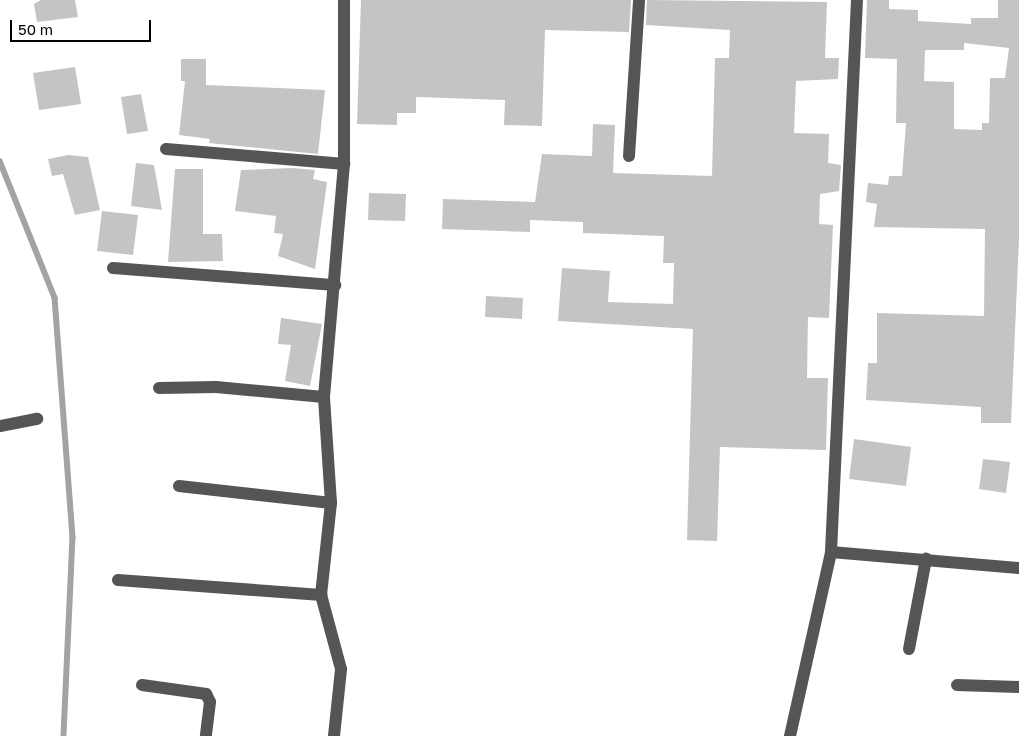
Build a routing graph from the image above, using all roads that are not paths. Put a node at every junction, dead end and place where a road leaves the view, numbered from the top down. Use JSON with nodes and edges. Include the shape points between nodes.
{"nodes":[{"id":1,"x":344,"y":0,"type":"edge"},
{"id":2,"x":639,"y":0,"type":"edge"},
{"id":3,"x":857,"y":0,"type":"edge"},
{"id":4,"x":166,"y":149,"type":"dead end"},
{"id":5,"x":629,"y":156,"type":"dead end"},
{"id":6,"x":344,"y":164,"type":"junction"},
{"id":7,"x":113,"y":268,"type":"dead end"},
{"id":8,"x":335,"y":285,"type":"junction"},
{"id":9,"x":159,"y":388,"type":"dead end"},
{"id":10,"x":324,"y":398,"type":"junction"},
{"id":11,"x":37,"y":419,"type":"dead end"},
{"id":12,"x":0,"y":426,"type":"edge"},
{"id":13,"x":179,"y":486,"type":"dead end"},
{"id":14,"x":331,"y":503,"type":"junction"},
{"id":15,"x":831,"y":552,"type":"junction"},
{"id":16,"x":926,"y":558,"type":"junction"},
{"id":17,"x":1019,"y":568,"type":"edge"},
{"id":18,"x":118,"y":580,"type":"dead end"},
{"id":19,"x":321,"y":595,"type":"junction"},
{"id":20,"x":908,"y":649,"type":"dead end"},
{"id":21,"x":142,"y":685,"type":"dead end"},
{"id":22,"x":957,"y":685,"type":"dead end"},
{"id":23,"x":1019,"y":687,"type":"edge"},
{"id":24,"x":206,"y":736,"type":"edge"},
{"id":25,"x":334,"y":736,"type":"edge"},
{"id":26,"x":790,"y":736,"type":"edge"}],
"edges":[{"from":1,"to":6,"type":"street"},
{"from":2,"to":5,"type":"street"},
{"from":3,"to":15,"type":"street"},
{"from":4,"to":6,"type":"street"},
{"from":6,"to":8,"type":"street"},
{"from":7,"to":8,"type":"street"},
{"from":8,"to":10,"type":"street"},
{"from":9,"to":10,"type":"street","via":[[216,387]]},
{"from":10,"to":14,"type":"street"},
{"from":11,"to":12,"type":"street"},
{"from":13,"to":14,"type":"street"},
{"from":14,"to":19,"type":"street"},
{"from":15,"to":16,"type":"street"},
{"from":15,"to":26,"type":"street"},
{"from":16,"to":17,"type":"street"},
{"from":16,"to":20,"type":"street"},
{"from":18,"to":19,"type":"street"},
{"from":19,"to":25,"type":"street","via":[[341,669]]},
{"from":21,"to":24,"type":"street","via":[[206,694],[210,702]]},
{"from":22,"to":23,"type":"street"}]}
